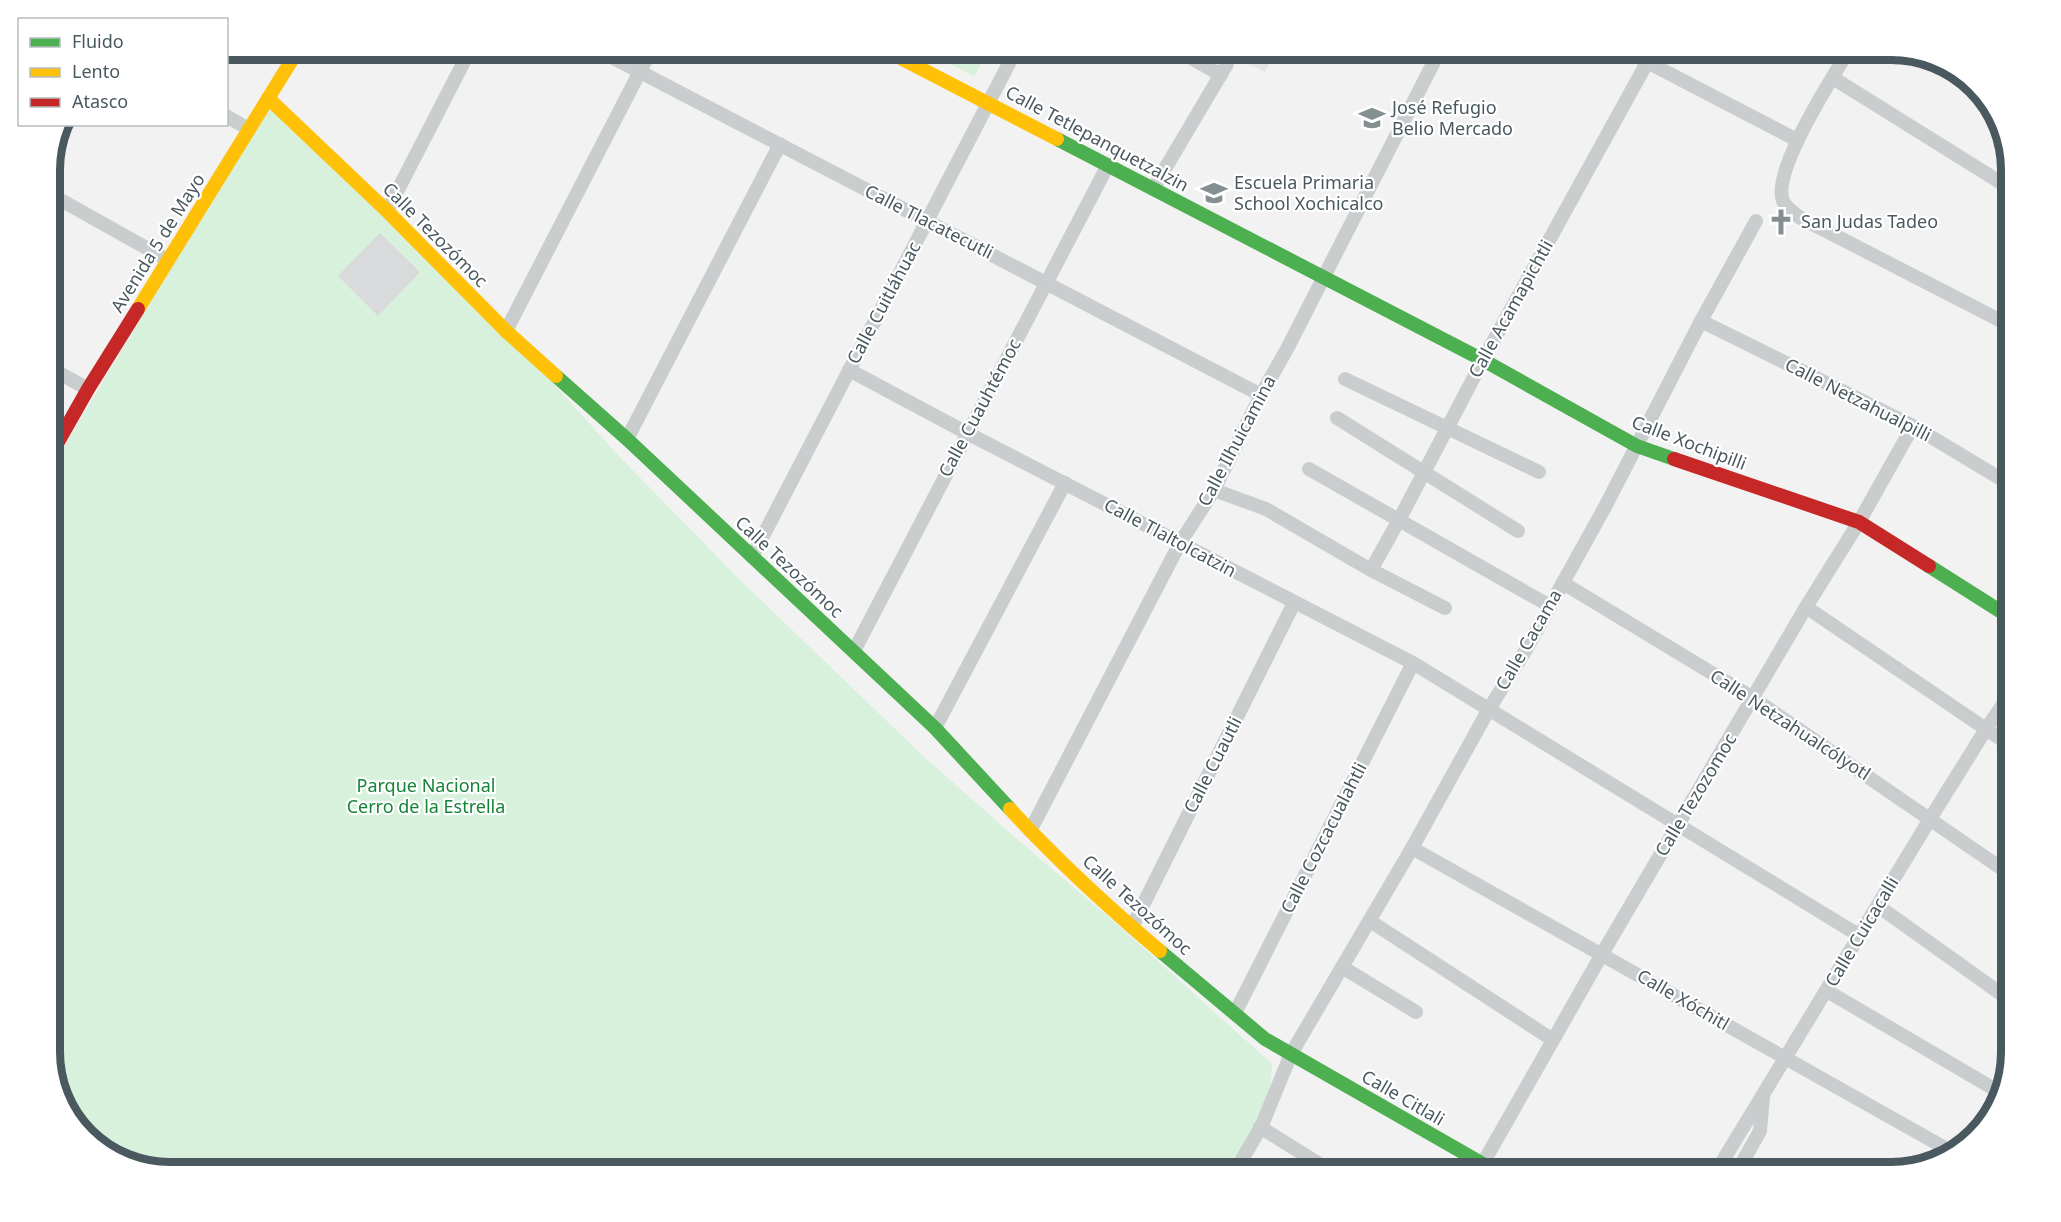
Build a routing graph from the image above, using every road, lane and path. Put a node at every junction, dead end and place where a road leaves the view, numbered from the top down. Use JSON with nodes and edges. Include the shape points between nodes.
{"nodes":[{"id":1,"x":292,"y":60,"type":"edge"},
{"id":2,"x":465,"y":60,"type":"edge"},
{"id":3,"x":618,"y":60,"type":"edge"},
{"id":4,"x":646,"y":60,"type":"edge"},
{"id":5,"x":905,"y":60,"type":"edge"},
{"id":6,"x":1011,"y":60,"type":"edge"},
{"id":7,"x":1200,"y":60,"type":"edge"},
{"id":8,"x":1435,"y":60,"type":"edge"},
{"id":9,"x":1648,"y":60,"type":"edge"},
{"id":10,"x":1660,"y":60,"type":"edge"},
{"id":11,"x":1843,"y":60,"type":"edge"},
{"id":12,"x":640,"y":71,"type":"junction"},
{"id":13,"x":1833,"y":78,"type":"junction"},
{"id":14,"x":268,"y":98,"type":"junction"},
{"id":15,"x":988,"y":102,"type":"junction"},
{"id":16,"x":228,"y":117,"type":"edge"},
{"id":17,"x":249,"y":129,"type":"junction"},
{"id":18,"x":1797,"y":140,"type":"junction"},
{"id":19,"x":780,"y":144,"type":"junction"},
{"id":20,"x":1108,"y":165,"type":"junction"},
{"id":21,"x":2001,"y":183,"type":"edge"},
{"id":22,"x":1154,"y":189,"type":"junction"},
{"id":23,"x":60,"y":200,"type":"edge"},
{"id":24,"x":387,"y":211,"type":"junction"},
{"id":25,"x":1756,"y":221,"type":"dead end"},
{"id":26,"x":926,"y":222,"type":"junction"},
{"id":27,"x":168,"y":260,"type":"junction"},
{"id":28,"x":1324,"y":276,"type":"junction"},
{"id":29,"x":1046,"y":282,"type":"junction"},
{"id":30,"x":1701,"y":321,"type":"junction"},
{"id":31,"x":2001,"y":321,"type":"edge"},
{"id":32,"x":506,"y":331,"type":"junction"},
{"id":33,"x":1483,"y":360,"type":"junction"},
{"id":34,"x":849,"y":370,"type":"junction"},
{"id":35,"x":60,"y":374,"type":"edge"},
{"id":36,"x":1345,"y":379,"type":"dead end"},
{"id":37,"x":88,"y":389,"type":"junction"},
{"id":38,"x":1261,"y":395,"type":"junction"},
{"id":39,"x":1337,"y":418,"type":"dead end"},
{"id":40,"x":1913,"y":426,"type":"junction"},
{"id":41,"x":1448,"y":429,"type":"junction"},
{"id":42,"x":967,"y":433,"type":"junction"},
{"id":43,"x":60,"y":438,"type":"edge"},
{"id":44,"x":627,"y":439,"type":"junction"},
{"id":45,"x":1637,"y":446,"type":"junction"},
{"id":46,"x":1308,"y":469,"type":"dead end"},
{"id":47,"x":1539,"y":472,"type":"dead end"},
{"id":48,"x":1424,"y":473,"type":"junction"},
{"id":49,"x":2001,"y":479,"type":"edge"},
{"id":50,"x":1065,"y":483,"type":"junction"},
{"id":51,"x":1214,"y":490,"type":"junction"},
{"id":52,"x":1399,"y":520,"type":"junction"},
{"id":53,"x":1859,"y":522,"type":"junction"},
{"id":54,"x":1518,"y":531,"type":"dead end"},
{"id":55,"x":1180,"y":543,"type":"junction"},
{"id":56,"x":752,"y":557,"type":"junction"},
{"id":57,"x":1371,"y":570,"type":"junction"},
{"id":58,"x":1563,"y":583,"type":"junction"},
{"id":59,"x":1294,"y":603,"type":"junction"},
{"id":60,"x":1550,"y":606,"type":"junction"},
{"id":61,"x":1806,"y":607,"type":"junction"},
{"id":62,"x":1444,"y":608,"type":"dead end"},
{"id":63,"x":2001,"y":612,"type":"edge"},
{"id":64,"x":854,"y":651,"type":"junction"},
{"id":65,"x":1413,"y":663,"type":"junction"},
{"id":66,"x":1753,"y":698,"type":"junction"},
{"id":67,"x":2001,"y":707,"type":"edge"},
{"id":68,"x":1489,"y":709,"type":"junction"},
{"id":69,"x":935,"y":728,"type":"junction"},
{"id":70,"x":1986,"y":729,"type":"junction"},
{"id":71,"x":2001,"y":739,"type":"edge"},
{"id":72,"x":1930,"y":819,"type":"junction"},
{"id":73,"x":1677,"y":826,"type":"junction"},
{"id":74,"x":1030,"y":831,"type":"junction"},
{"id":75,"x":1412,"y":848,"type":"junction"},
{"id":76,"x":2001,"y":867,"type":"edge"},
{"id":77,"x":1878,"y":906,"type":"junction"},
{"id":78,"x":1370,"y":921,"type":"junction"},
{"id":79,"x":1132,"y":927,"type":"junction"},
{"id":80,"x":1860,"y":936,"type":"junction"},
{"id":81,"x":1602,"y":954,"type":"junction"},
{"id":82,"x":1342,"y":967,"type":"junction"},
{"id":83,"x":1827,"y":991,"type":"junction"},
{"id":84,"x":2001,"y":993,"type":"edge"},
{"id":85,"x":1416,"y":1012,"type":"dead end"},
{"id":86,"x":1235,"y":1013,"type":"junction"},
{"id":87,"x":1552,"y":1040,"type":"junction"},
{"id":88,"x":1291,"y":1054,"type":"junction"},
{"id":89,"x":1785,"y":1058,"type":"junction"},
{"id":90,"x":1994,"y":1089,"type":"edge"},
{"id":91,"x":1763,"y":1093,"type":"junction"},
{"id":92,"x":1260,"y":1127,"type":"junction"},
{"id":93,"x":1945,"y":1148,"type":"edge"},
{"id":94,"x":1241,"y":1162,"type":"edge"},
{"id":95,"x":1315,"y":1162,"type":"edge"},
{"id":96,"x":1470,"y":1162,"type":"edge"},
{"id":97,"x":1486,"y":1162,"type":"edge"},
{"id":98,"x":1722,"y":1162,"type":"edge"},
{"id":99,"x":1743,"y":1162,"type":"edge"}],
"edges":[{"from":1,"to":14,"type":"street","name":"Avenida 5 de Mayo"},
{"from":2,"to":24,"type":"street"},
{"from":3,"to":12,"type":"street","name":"Calle Tlacatecutli"},
{"from":4,"to":12,"type":"street"},
{"from":5,"to":15,"type":"street","name":"Calle Tetlepanquetzalzin"},
{"from":6,"to":15,"type":"street","name":"Calle Cuitláhuac"},
{"from":7,"to":22,"type":"street","via":[[1224,70]]},
{"from":8,"to":28,"type":"street","name":"Calle Ilhuicamina"},
{"from":9,"to":33,"type":"street","name":"Calle Acamapichtli"},
{"from":10,"to":18,"type":"street"},
{"from":11,"to":13,"type":"street"},
{"from":12,"to":19,"type":"street","name":"Calle Tlacatecutli"},
{"from":12,"to":32,"type":"street"},
{"from":13,"to":18,"type":"street"},
{"from":13,"to":21,"type":"street"},
{"from":14,"to":17,"type":"street","name":"Avenida 5 de Mayo"},
{"from":14,"to":24,"type":"street","name":"Calle Tezozómoc"},
{"from":15,"to":20,"type":"street","name":"Calle Tetlepanquetzalzin"},
{"from":15,"to":26,"type":"street","name":"Calle Cuitláhuac"},
{"from":16,"to":17,"type":"street"},
{"from":17,"to":27,"type":"street","name":"Avenida 5 de Mayo"},
{"from":18,"to":31,"type":"street","via":[[1781,187],[1786,207]]},
{"from":19,"to":26,"type":"street","name":"Calle Tlacatecutli"},
{"from":19,"to":44,"type":"street"},
{"from":20,"to":22,"type":"street","name":"Calle Tetlepanquetzalzin"},
{"from":20,"to":29,"type":"street","name":"Calle Cuauhtémoc"},
{"from":22,"to":28,"type":"street","name":"Calle Tetlepanquetzalzin"},
{"from":23,"to":27,"type":"street"},
{"from":24,"to":32,"type":"street","name":"Calle Tezozómoc"},
{"from":25,"to":30,"type":"street","name":"Calle Cacama"},
{"from":26,"to":29,"type":"street","name":"Calle Tlacatecutli"},
{"from":26,"to":34,"type":"street","name":"Calle Cuitláhuac"},
{"from":27,"to":37,"type":"street","name":"Avenida 5 de Mayo"},
{"from":28,"to":33,"type":"street","name":"Calle Xochipilli"},
{"from":28,"to":38,"type":"street","name":"Calle Ilhuicamina"},
{"from":29,"to":38,"type":"street","name":"Calle Tlacatecutli"},
{"from":29,"to":42,"type":"street","name":"Calle Cuauhtémoc"},
{"from":30,"to":40,"type":"street","name":"Calle Netzahualpilli"},
{"from":30,"to":45,"type":"street","name":"Calle Cacama"},
{"from":32,"to":44,"type":"street","name":"Calle Tezozómoc"},
{"from":33,"to":41,"type":"street","name":"Calle Acamapichtli"},
{"from":33,"to":45,"type":"street","name":"Calle Xochipilli"},
{"from":34,"to":42,"type":"street","name":"Calle Tlaltolcatzin"},
{"from":34,"to":56,"type":"street","name":"Calle Cuitláhuac"},
{"from":35,"to":37,"type":"street"},
{"from":36,"to":41,"type":"street"},
{"from":37,"to":43,"type":"street","name":"Avenida 5 de Mayo"},
{"from":38,"to":51,"type":"street","name":"Calle Ilhuicamina"},
{"from":39,"to":48,"type":"street"},
{"from":40,"to":49,"type":"street","name":"Calle Netzahualpilli"},
{"from":40,"to":53,"type":"street","name":"Calle Tezozomoc"},
{"from":41,"to":47,"type":"street"},
{"from":41,"to":48,"type":"street","name":"Calle Acamapichtli"},
{"from":42,"to":50,"type":"street","name":"Calle Tlaltolcatzin"},
{"from":42,"to":64,"type":"street","name":"Calle Cuauhtémoc"},
{"from":44,"to":56,"type":"street","name":"Calle Tezozómoc"},
{"from":45,"to":53,"type":"street","name":"Calle Xochipilli"},
{"from":45,"to":58,"type":"street","name":"Calle Cacama"},
{"from":46,"to":52,"type":"street"},
{"from":48,"to":52,"type":"street","name":"Calle Acamapichtli"},
{"from":48,"to":54,"type":"street"},
{"from":50,"to":55,"type":"street","name":"Calle Tlaltolcatzin"},
{"from":50,"to":69,"type":"street"},
{"from":51,"to":55,"type":"street","name":"Calle Ilhuicamina"},
{"from":51,"to":57,"type":"street","via":[[1266,509]]},
{"from":52,"to":57,"type":"street","name":"Calle Acamapichtli"},
{"from":52,"to":60,"type":"street"},
{"from":53,"to":61,"type":"street","name":"Calle Tezozomoc"},
{"from":53,"to":63,"type":"street","name":"Calle Xochipilli"},
{"from":55,"to":59,"type":"street","name":"Calle Tlaltolcatzin"},
{"from":55,"to":74,"type":"street","name":"Calle Ilhuicamina"},
{"from":56,"to":64,"type":"street","name":"Calle Tezozómoc"},
{"from":57,"to":62,"type":"street"},
{"from":58,"to":60,"type":"street","name":"Calle Cacama"},
{"from":58,"to":66,"type":"street","name":"Calle Netzahualcólyotl"},
{"from":59,"to":65,"type":"street","name":"Calle Tlaltolcatzin"},
{"from":59,"to":79,"type":"street","name":"Calle Cuautli"},
{"from":60,"to":68,"type":"street","name":"Calle Cacama"},
{"from":61,"to":66,"type":"street","name":"Calle Tezozomoc"},
{"from":61,"to":70,"type":"street"},
{"from":64,"to":69,"type":"street","name":"Calle Tezozómoc"},
{"from":65,"to":68,"type":"street","name":"Calle Tlaltolcatzin"},
{"from":65,"to":86,"type":"street","name":"Calle Cozcacualahtli"},
{"from":66,"to":72,"type":"street","name":"Calle Netzahualcólyotl"},
{"from":66,"to":73,"type":"street","name":"Calle Tezozomoc"},
{"from":67,"to":70,"type":"street","name":"Calle Cuicacalli"},
{"from":68,"to":73,"type":"street"},
{"from":68,"to":75,"type":"street","name":"Calle Cacama"},
{"from":69,"to":74,"type":"street","name":"Calle Tezozómoc"},
{"from":70,"to":71,"type":"street"},
{"from":70,"to":72,"type":"street","name":"Calle Cuicacalli"},
{"from":72,"to":76,"type":"street","name":"Calle Netzahualcólyotl"},
{"from":72,"to":77,"type":"street","name":"Calle Cuicacalli"},
{"from":73,"to":80,"type":"street"},
{"from":73,"to":81,"type":"street","name":"Calle Tezozomoc"},
{"from":74,"to":79,"type":"street","name":"Calle Tezozómoc"},
{"from":75,"to":78,"type":"street","name":"Calle Cacama"},
{"from":75,"to":81,"type":"street","name":"Calle Xóchitl"},
{"from":77,"to":80,"type":"street","name":"Calle Cuicacalli"},
{"from":77,"to":84,"type":"street"},
{"from":78,"to":82,"type":"street","name":"Calle Cacama"},
{"from":78,"to":87,"type":"street"},
{"from":79,"to":86,"type":"street","name":"Calle Tezozómoc"},
{"from":80,"to":83,"type":"street","name":"Calle Cuicacalli"},
{"from":81,"to":87,"type":"street","name":"Calle Tezozomoc"},
{"from":81,"to":89,"type":"street","name":"Calle Xóchitl"},
{"from":82,"to":85,"type":"street"},
{"from":82,"to":88,"type":"street","name":"Calle Cacama"},
{"from":83,"to":89,"type":"street","name":"Calle Cuicacalli"},
{"from":83,"to":90,"type":"street"},
{"from":86,"to":88,"type":"street","name":"Calle Tezozómoc","via":[[1265,1039]]},
{"from":87,"to":97,"type":"street","name":"Calle Tezozomoc"},
{"from":88,"to":92,"type":"street","name":"Calle Cacama"},
{"from":88,"to":96,"type":"street","name":"Calle Citlali"},
{"from":89,"to":91,"type":"street","name":"Calle Cuicacalli"},
{"from":89,"to":93,"type":"street","name":"Calle Xóchitl"},
{"from":91,"to":98,"type":"street","name":"Calle Cuicacalli"},
{"from":91,"to":99,"type":"street","via":[[1760,1131]]},
{"from":92,"to":94,"type":"street","name":"Calle Cacama"},
{"from":92,"to":95,"type":"street"}]}
